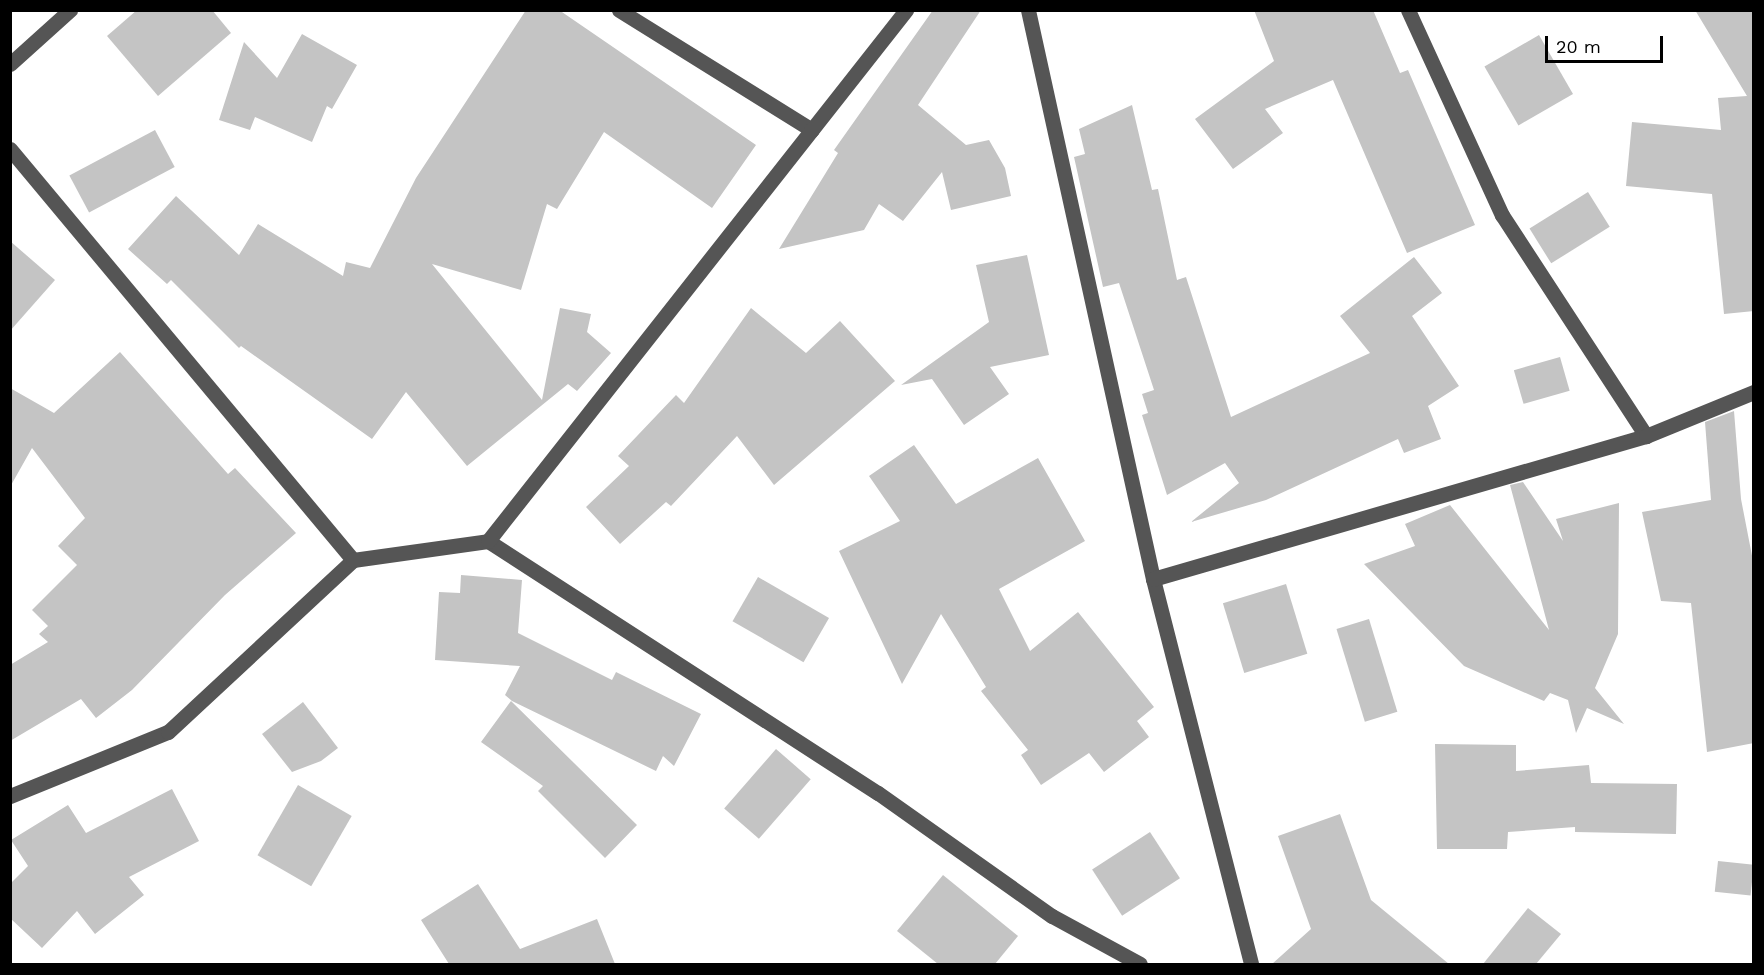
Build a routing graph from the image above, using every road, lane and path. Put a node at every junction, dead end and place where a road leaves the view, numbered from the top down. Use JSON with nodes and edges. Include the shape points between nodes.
{"nodes":[{"id":1,"x":70,"y":10,"type":"edge"},
{"id":2,"x":619,"y":10,"type":"edge"},
{"id":3,"x":906,"y":10,"type":"edge"},
{"id":4,"x":1028,"y":10,"type":"edge"},
{"id":5,"x":1408,"y":10,"type":"edge"},
{"id":6,"x":10,"y":64,"type":"edge"},
{"id":7,"x":812,"y":130,"type":"junction"},
{"id":8,"x":10,"y":149,"type":"edge"},
{"id":9,"x":1754,"y":392,"type":"edge"},
{"id":10,"x":1646,"y":436,"type":"junction"},
{"id":11,"x":488,"y":542,"type":"junction"},
{"id":12,"x":353,"y":560,"type":"junction"},
{"id":13,"x":1153,"y":579,"type":"junction"},
{"id":14,"x":10,"y":796,"type":"edge"},
{"id":15,"x":1140,"y":964,"type":"edge"},
{"id":16,"x":1251,"y":964,"type":"edge"}],
"edges":[{"from":1,"to":6,"type":"street"},
{"from":2,"to":7,"type":"street"},
{"from":3,"to":7,"type":"street"},
{"from":4,"to":13,"type":"street"},
{"from":5,"to":10,"type":"street","via":[[1502,215]]},
{"from":7,"to":11,"type":"street"},
{"from":8,"to":12,"type":"street"},
{"from":9,"to":10,"type":"street"},
{"from":10,"to":13,"type":"street"},
{"from":11,"to":12,"type":"street"},
{"from":11,"to":15,"type":"street","via":[[878,793],[1052,916]]},
{"from":12,"to":14,"type":"street","via":[[168,732]]},
{"from":13,"to":16,"type":"street"}]}
